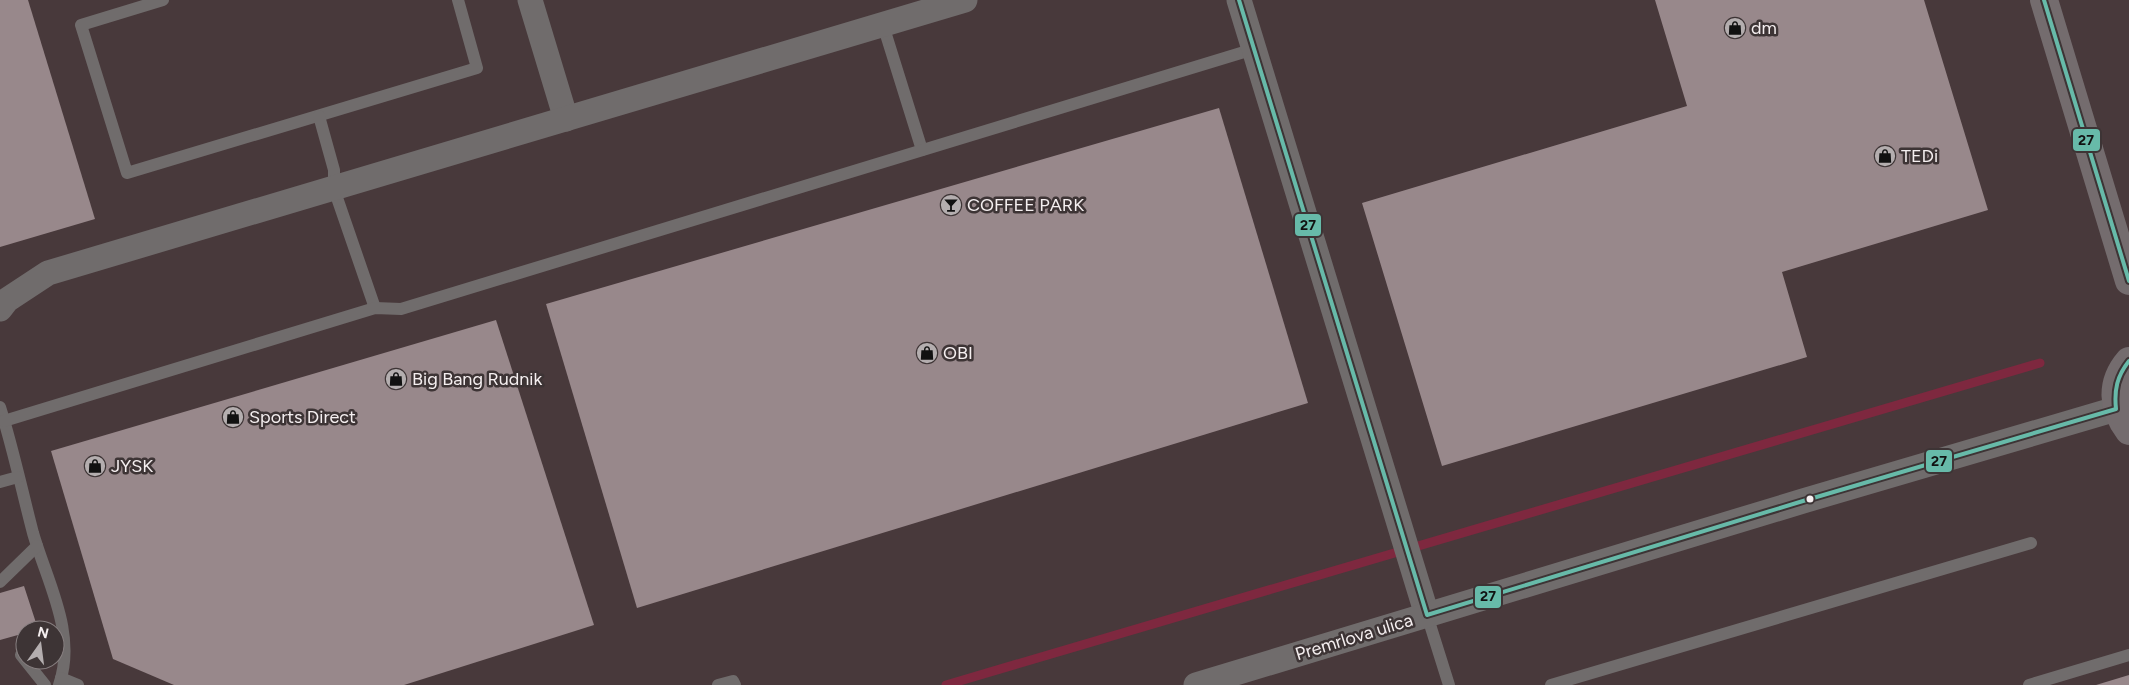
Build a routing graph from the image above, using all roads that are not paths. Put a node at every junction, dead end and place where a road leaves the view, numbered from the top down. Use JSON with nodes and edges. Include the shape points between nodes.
{"nodes":[{"id":1,"x":162,"y":0,"type":"edge"},
{"id":2,"x":458,"y":0,"type":"edge"},
{"id":3,"x":530,"y":0,"type":"edge"},
{"id":4,"x":965,"y":0,"type":"edge"},
{"id":5,"x":1239,"y":0,"type":"edge"},
{"id":6,"x":2044,"y":0,"type":"edge"},
{"id":7,"x":882,"y":25,"type":"junction"},
{"id":8,"x":1254,"y":49,"type":"junction"},
{"id":9,"x":319,"y":116,"type":"junction"},
{"id":10,"x":566,"y":119,"type":"junction"},
{"id":11,"x":922,"y":150,"type":"junction"},
{"id":12,"x":334,"y":189,"type":"junction"},
{"id":13,"x":2129,"y":281,"type":"edge"},
{"id":14,"x":375,"y":308,"type":"junction"},
{"id":15,"x":0,"y":309,"type":"edge"},
{"id":16,"x":2129,"y":361,"type":"edge"},
{"id":17,"x":0,"y":407,"type":"edge"},
{"id":18,"x":2123,"y":420,"type":"edge"},
{"id":19,"x":4,"y":421,"type":"junction"},
{"id":20,"x":18,"y":477,"type":"junction"},
{"id":21,"x":0,"y":482,"type":"edge"},
{"id":22,"x":2031,"y":543,"type":"dead end"},
{"id":23,"x":37,"y":546,"type":"junction"},
{"id":24,"x":0,"y":582,"type":"edge"},
{"id":25,"x":1427,"y":615,"type":"junction"},
{"id":26,"x":2129,"y":655,"type":"edge"},
{"id":27,"x":33,"y":670,"type":"edge"},
{"id":28,"x":60,"y":681,"type":"edge"},
{"id":29,"x":45,"y":685,"type":"edge"},
{"id":30,"x":78,"y":685,"type":"edge"},
{"id":31,"x":718,"y":685,"type":"edge"},
{"id":32,"x":735,"y":685,"type":"edge"},
{"id":33,"x":1196,"y":685,"type":"edge"},
{"id":34,"x":1449,"y":685,"type":"edge"},
{"id":35,"x":1551,"y":685,"type":"edge"},
{"id":36,"x":2029,"y":685,"type":"edge"}],
"edges":[{"from":1,"to":9,"type":"lane","via":[[82,25],[127,173]]},
{"from":2,"to":9,"type":"lane","via":[[477,68]]},
{"from":3,"to":10,"type":"street"},
{"from":4,"to":7,"type":"street"},
{"from":5,"to":8,"type":"street"},
{"from":6,"to":13,"type":"street"},
{"from":7,"to":10,"type":"street"},
{"from":7,"to":11,"type":"lane"},
{"from":8,"to":11,"type":"lane"},
{"from":8,"to":25,"type":"street"},
{"from":9,"to":12,"type":"lane","via":[[334,170]]},
{"from":10,"to":12,"type":"street"},
{"from":11,"to":14,"type":"lane","via":[[402,309]]},
{"from":12,"to":14,"type":"lane"},
{"from":12,"to":15,"type":"street","via":[[48,273],[7,300]]},
{"from":14,"to":19,"type":"lane"},
{"from":16,"to":18,"type":"street","via":[[2120,372],[2114,396]]},
{"from":17,"to":19,"type":"lane"},
{"from":18,"to":25,"type":"street","name":"Premrlova ulica","via":[[1803,501]]},
{"from":19,"to":20,"type":"lane"},
{"from":20,"to":21,"type":"lane"},
{"from":20,"to":23,"type":"lane"},
{"from":22,"to":35,"type":"lane"},
{"from":23,"to":24,"type":"lane"},
{"from":23,"to":28,"type":"lane","via":[[59,610],[64,644]]},
{"from":25,"to":33,"type":"street","name":"Premrlova ulica"},
{"from":25,"to":34,"type":"lane"},
{"from":26,"to":36,"type":"lane"},
{"from":27,"to":29,"type":"lane"},
{"from":28,"to":30,"type":"lane"},
{"from":31,"to":32,"type":"lane","via":[[733,681]]}]}
